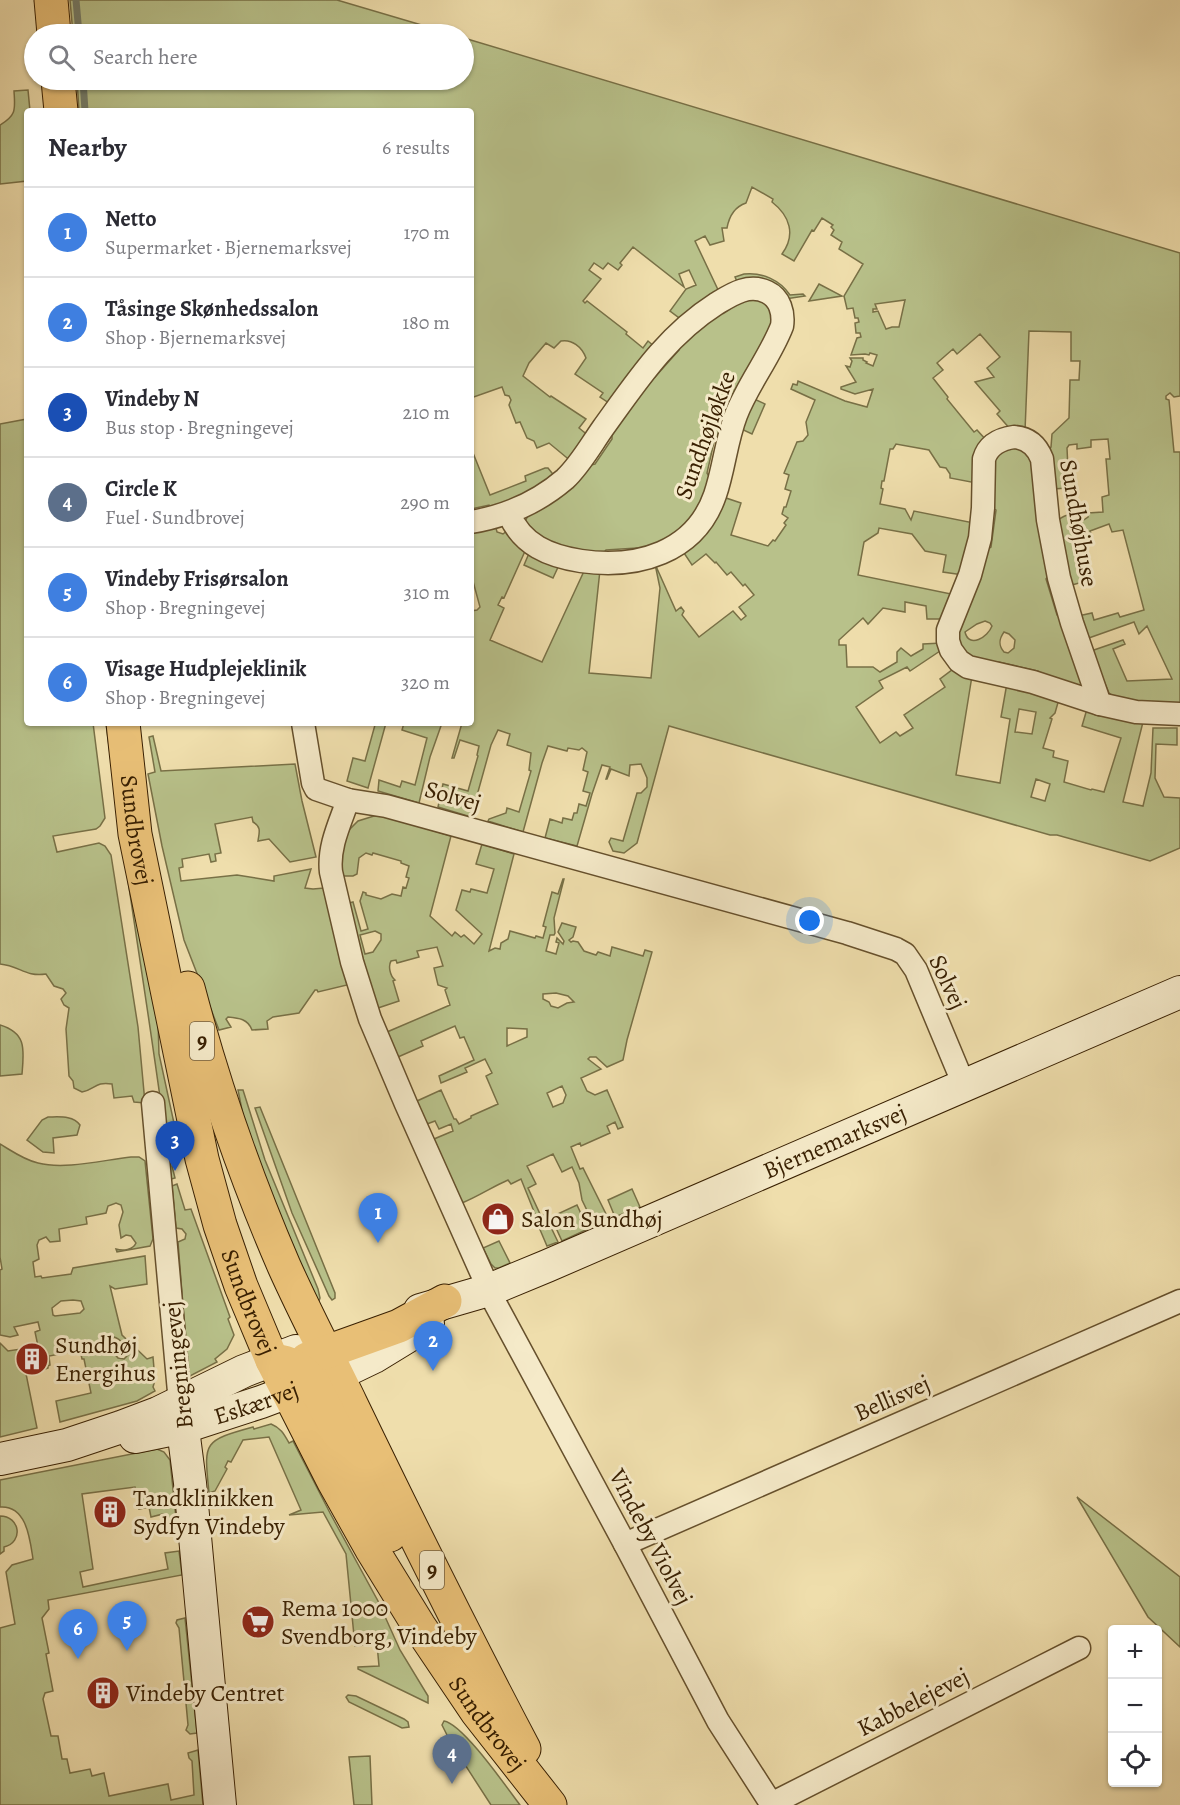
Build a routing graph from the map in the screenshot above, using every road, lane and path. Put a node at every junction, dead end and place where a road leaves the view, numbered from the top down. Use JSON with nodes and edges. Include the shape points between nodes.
{"nodes":[{"id":1,"x":51,"y":0,"type":"edge"},
{"id":2,"x":53,"y":24,"type":"edge"},
{"id":3,"x":59,"y":90,"type":"edge"},
{"id":4,"x":61,"y":108,"type":"edge"},
{"id":5,"x":509,"y":514,"type":"junction"},
{"id":6,"x":474,"y":521,"type":"edge"},
{"id":7,"x":1100,"y":704,"type":"junction"},
{"id":8,"x":1180,"y":714,"type":"edge"},
{"id":9,"x":123,"y":726,"type":"edge"},
{"id":10,"x":123,"y":726,"type":"edge"},
{"id":11,"x":304,"y":726,"type":"edge"},
{"id":12,"x":348,"y":800,"type":"junction"},
{"id":13,"x":1180,"y":992,"type":"edge"},
{"id":14,"x":964,"y":1085,"type":"junction"},
{"id":15,"x":153,"y":1103,"type":"dead end"},
{"id":16,"x":489,"y":1290,"type":"junction"},
{"id":17,"x":1180,"y":1301,"type":"edge"},
{"id":18,"x":445,"y":1302,"type":"joint"},
{"id":19,"x":306,"y":1364,"type":"junction"},
{"id":20,"x":182,"y":1415,"type":"junction"},
{"id":21,"x":0,"y":1459,"type":"edge"},
{"id":22,"x":625,"y":1544,"type":"junction"},
{"id":23,"x":1079,"y":1648,"type":"dead end"},
{"id":24,"x":772,"y":1804,"type":"edge"},
{"id":25,"x":220,"y":1805,"type":"edge"},
{"id":26,"x":550,"y":1805,"type":"edge"},
{"id":27,"x":556,"y":1805,"type":"edge"}],
"edges":[{"from":1,"to":2,"type":"main road"},
{"from":3,"to":4,"type":"main road"},
{"from":5,"to":5,"type":"street","name":"Sundhøjløkke","via":[[528,542],[577,561],[635,562],[681,542],[700,523],[713,500],[736,416],[782,326],[783,316],[775,297],[756,288],[744,290],[692,321],[648,365],[568,476],[538,499]]},
{"from":5,"to":6,"type":"street","name":"Sundhøjløkke"},
{"from":7,"to":7,"type":"street","name":"Sundhøjhuse","via":[[1059,578],[1042,459],[1029,441],[1020,437],[1003,439],[992,445],[984,459],[980,538],[948,630],[950,646],[956,658],[968,667],[1034,682]]},
{"from":7,"to":8,"type":"street","name":"Sundhøjhuse","via":[[1136,712]]},
{"from":9,"to":19,"type":"main road","name":"Sundbrovej","number":"9","via":[[135,834],[220,1225],[242,1286]]},
{"from":10,"to":19,"type":"main road","name":"Sundbrovej","number":"9","via":[[211,1070],[284,1264]]},
{"from":11,"to":12,"type":"street","via":[[314,787]]},
{"from":12,"to":14,"type":"street","name":"Solvej","via":[[386,806],[896,949],[905,954],[916,970]]},
{"from":12,"to":16,"type":"street","via":[[330,862],[341,921],[363,999]]},
{"from":13,"to":14,"type":"street","name":"Bjernemarksvej"},
{"from":14,"to":16,"type":"street","name":"Bjernemarksvej"},
{"from":15,"to":20,"type":"street","name":"Bregningevej"},
{"from":16,"to":18,"type":"street","name":"Bjernemarksvej"},
{"from":16,"to":19,"type":"street","name":"Bjernemarksvej","via":[[374,1357]]},
{"from":16,"to":22,"type":"street","name":"Vindeby Violvej"},
{"from":17,"to":22,"type":"street","name":"Bellisvej"},
{"from":18,"to":19,"type":"main road","via":[[399,1326]]},
{"from":19,"to":20,"type":"street","name":"Eskærvej"},
{"from":19,"to":26,"type":"main road","name":"Sundbrovej","number":"9","via":[[353,1516],[402,1600],[477,1712]]},
{"from":19,"to":27,"type":"main road","name":"Sundbrovej","number":"9","via":[[429,1566]]},
{"from":20,"to":21,"type":"street","name":"Eskærvej","via":[[124,1439]]},
{"from":20,"to":25,"type":"street","name":"Bregningevej"},
{"from":22,"to":24,"type":"street","name":"Vindeby Violvej","via":[[718,1721]]},
{"from":23,"to":24,"type":"street","name":"Kabbelejevej"}]}
